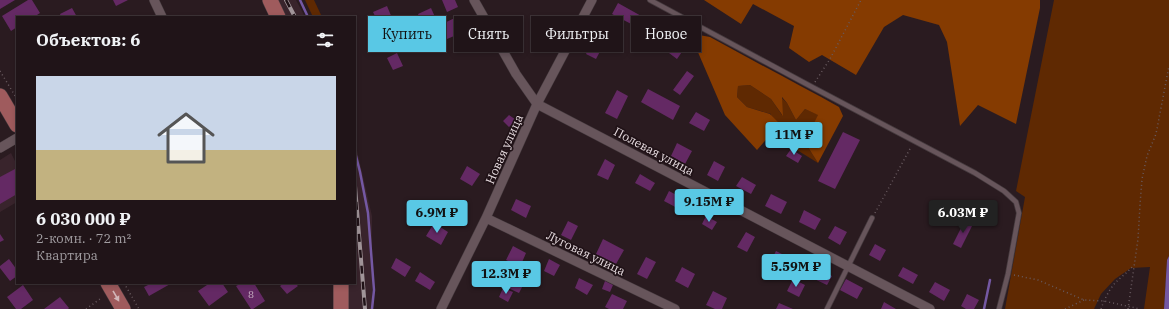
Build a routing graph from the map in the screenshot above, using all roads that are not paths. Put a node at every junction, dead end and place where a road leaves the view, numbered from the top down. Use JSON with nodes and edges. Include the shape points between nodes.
{"nodes":[{"id":1,"x":154,"y":0,"type":"edge"},
{"id":2,"x":270,"y":0,"type":"edge"},
{"id":3,"x":474,"y":0,"type":"edge"},
{"id":4,"x":592,"y":0,"type":"edge"},
{"id":5,"x":650,"y":0,"type":"edge"},
{"id":6,"x":162,"y":16,"type":"edge"},
{"id":7,"x":278,"y":16,"type":"edge"},
{"id":8,"x":0,"y":96,"type":"edge"},
{"id":9,"x":537,"y":104,"type":"junction"},
{"id":10,"x":16,"y":123,"type":"edge"},
{"id":11,"x":16,"y":139,"type":"edge"},
{"id":12,"x":0,"y":148,"type":"edge"},
{"id":13,"x":486,"y":218,"type":"junction"},
{"id":14,"x":872,"y":218,"type":"road end"},
{"id":15,"x":848,"y":266,"type":"junction"},
{"id":16,"x":109,"y":284,"type":"edge"},
{"id":17,"x":341,"y":284,"type":"edge"},
{"id":18,"x":123,"y":309,"type":"edge"},
{"id":19,"x":341,"y":309,"type":"edge"},
{"id":20,"x":441,"y":309,"type":"edge"},
{"id":21,"x":675,"y":309,"type":"edge"},
{"id":22,"x":826,"y":309,"type":"edge"},
{"id":23,"x":930,"y":309,"type":"edge"},
{"id":24,"x":999,"y":309,"type":"edge"}],
"edges":[{"from":1,"to":6,"type":"street"},
{"from":2,"to":7,"type":"main road"},
{"from":3,"to":9,"type":"street","via":[[516,74]]},
{"from":4,"to":9,"type":"street","name":"Новая улица"},
{"from":5,"to":24,"type":"lane","via":[[975,173],[1004,191],[1016,202],[1019,213]]},
{"from":8,"to":10,"type":"main road"},
{"from":9,"to":13,"type":"street","name":"Новая улица"},
{"from":9,"to":15,"type":"street","name":"Полевая улица"},
{"from":11,"to":12,"type":"street"},
{"from":13,"to":20,"type":"street","name":"Новая улица"},
{"from":13,"to":21,"type":"street","name":"Луговая улица"},
{"from":14,"to":15,"type":"lane"},
{"from":15,"to":22,"type":"lane"},
{"from":15,"to":23,"type":"street","name":"Полевая улица"},
{"from":16,"to":18,"type":"main road","one_way":true},
{"from":17,"to":19,"type":"main road"}]}
